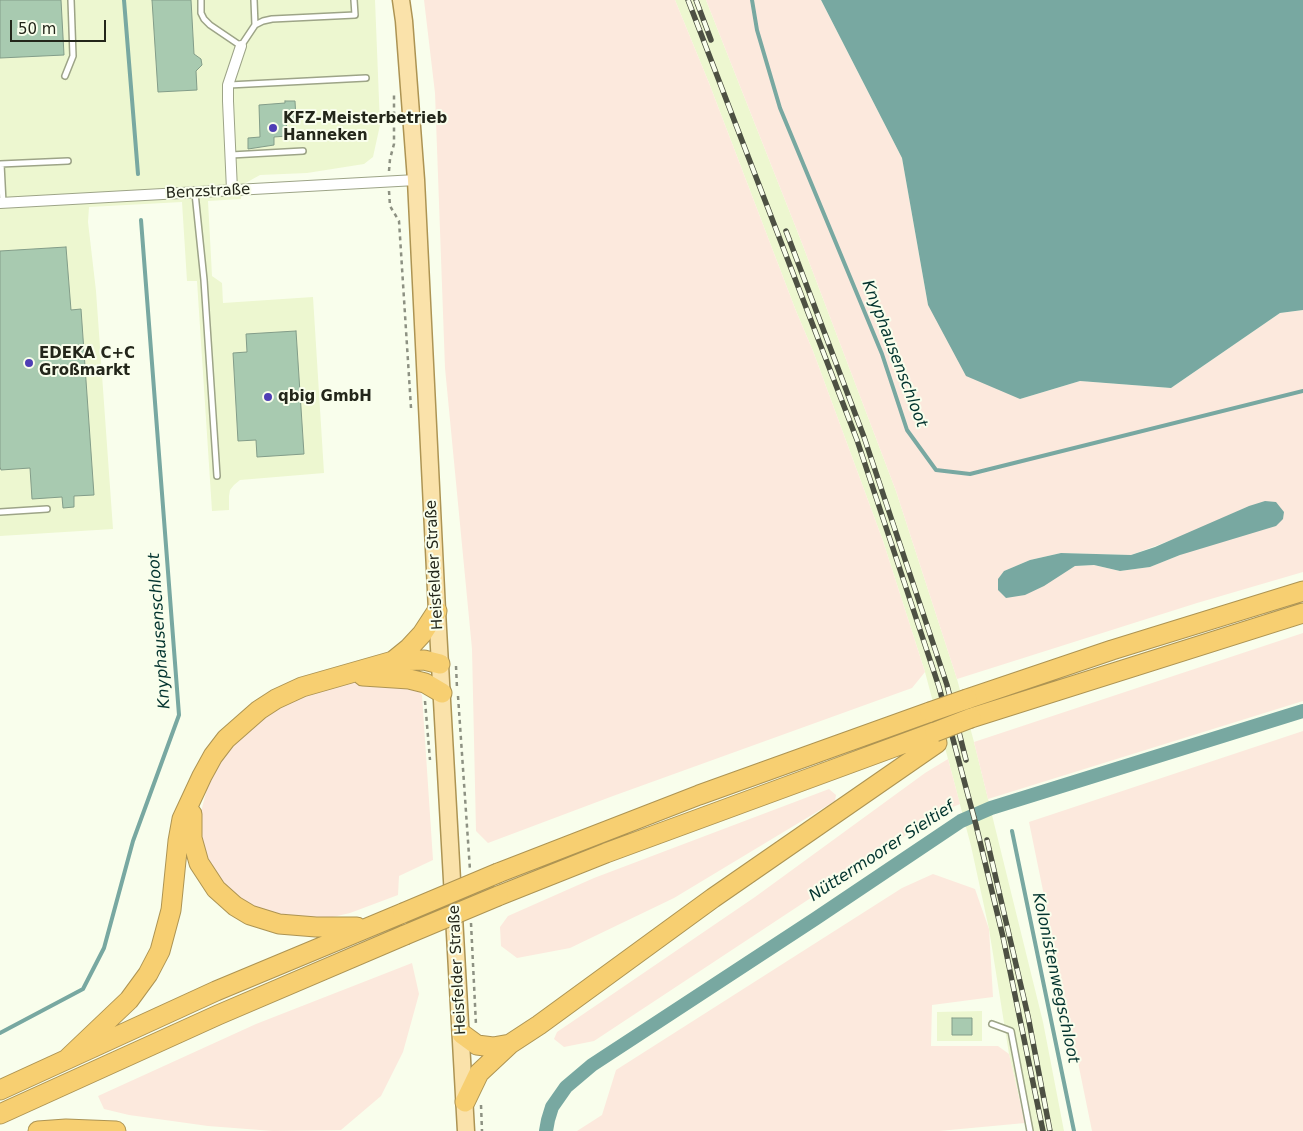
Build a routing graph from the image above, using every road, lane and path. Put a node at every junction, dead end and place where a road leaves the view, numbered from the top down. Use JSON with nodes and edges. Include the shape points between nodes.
{"nodes":[{"id":1,"x":71,"y":0,"type":"edge"},
{"id":2,"x":200,"y":0,"type":"edge"},
{"id":3,"x":254,"y":0,"type":"edge"},
{"id":4,"x":354,"y":0,"type":"edge"},
{"id":5,"x":401,"y":0,"type":"edge"},
{"id":6,"x":255,"y":26,"type":"junction"},
{"id":7,"x":241,"y":46,"type":"junction"},
{"id":8,"x":65,"y":76,"type":"dead end"},
{"id":9,"x":366,"y":78,"type":"dead end"},
{"id":10,"x":228,"y":84,"type":"junction"},
{"id":11,"x":394,"y":88,"type":"dead end"},
{"id":12,"x":303,"y":152,"type":"dead end"},
{"id":13,"x":230,"y":156,"type":"junction"},
{"id":14,"x":68,"y":161,"type":"dead end"},
{"id":15,"x":1,"y":164,"type":"edge"},
{"id":16,"x":416,"y":180,"type":"junction"},
{"id":17,"x":389,"y":182,"type":"junction"},
{"id":18,"x":232,"y":190,"type":"junction"},
{"id":19,"x":195,"y":192,"type":"junction"},
{"id":20,"x":2,"y":203,"type":"edge"},
{"id":21,"x":412,"y":414,"type":"dead end"},
{"id":22,"x":217,"y":476,"type":"dead end"},
{"id":23,"x":47,"y":509,"type":"dead end"},
{"id":24,"x":0,"y":512,"type":"edge"},
{"id":25,"x":1303,"y":591,"type":"edge"},
{"id":26,"x":437,"y":611,"type":"junction"},
{"id":27,"x":1303,"y":613,"type":"edge"},
{"id":28,"x":393,"y":661,"type":"junction"},
{"id":29,"x":440,"y":664,"type":"junction"},
{"id":30,"x":341,"y":676,"type":"junction"},
{"id":31,"x":425,"y":683,"type":"junction"},
{"id":32,"x":442,"y":693,"type":"junction"},
{"id":33,"x":941,"y":733,"type":"junction"},
{"id":34,"x":430,"y":764,"type":"dead end"},
{"id":35,"x":192,"y":795,"type":"junction"},
{"id":36,"x":371,"y":926,"type":"junction"},
{"id":37,"x":992,"y":1024,"type":"dead end"},
{"id":38,"x":462,"y":1034,"type":"junction"},
{"id":39,"x":510,"y":1044,"type":"junction"},
{"id":40,"x":68,"y":1058,"type":"junction"},
{"id":41,"x":0,"y":1090,"type":"edge"},
{"id":42,"x":465,"y":1102,"type":"junction"},
{"id":43,"x":0,"y":1114,"type":"edge"},
{"id":44,"x":38,"y":1131,"type":"edge"},
{"id":45,"x":116,"y":1131,"type":"edge"},
{"id":46,"x":466,"y":1131,"type":"edge"},
{"id":47,"x":1030,"y":1131,"type":"edge"}],
"edges":[{"from":1,"to":8,"type":"lane","via":[[73,56]]},
{"from":2,"to":7,"type":"lane","via":[[204,19]]},
{"from":3,"to":6,"type":"lane"},
{"from":4,"to":6,"type":"lane","via":[[355,15],[272,19]]},
{"from":5,"to":16,"type":"main road","name":"Heisfelder Straße"},
{"from":6,"to":7,"type":"lane"},
{"from":7,"to":10,"type":"street"},
{"from":9,"to":10,"type":"lane"},
{"from":10,"to":13,"type":"street"},
{"from":11,"to":17,"type":"path","via":[[394,144]]},
{"from":12,"to":13,"type":"lane"},
{"from":13,"to":18,"type":"street"},
{"from":14,"to":15,"type":"lane"},
{"from":15,"to":20,"type":"lane"},
{"from":16,"to":17,"type":"street","name":"Benzstraße"},
{"from":16,"to":26,"type":"main road","name":"Heisfelder Straße"},
{"from":17,"to":18,"type":"street","name":"Benzstraße"},
{"from":17,"to":21,"type":"path","via":[[390,206],[398,221]]},
{"from":18,"to":19,"type":"street","name":"Benzstraße"},
{"from":19,"to":20,"type":"street","name":"Benzstraße"},
{"from":19,"to":22,"type":"lane"},
{"from":23,"to":24,"type":"lane"},
{"from":25,"to":36,"type":"highway","bridge":true,"via":[[1112,650],[699,795]]},
{"from":26,"to":28,"type":"highway","via":[[422,634]]},
{"from":26,"to":29,"type":"main road","name":"Heisfelder Straße"},
{"from":27,"to":33,"type":"highway","bridge":true,"via":[[971,718]]},
{"from":28,"to":29,"type":"highway","via":[[418,660]]},
{"from":28,"to":30,"type":"highway"},
{"from":29,"to":32,"type":"main road","name":"Heisfelder Straße"},
{"from":30,"to":31,"type":"highway","via":[[382,676]]},
{"from":30,"to":35,"type":"highway","via":[[290,692],[242,724],[213,756]]},
{"from":31,"to":32,"type":"highway"},
{"from":31,"to":34,"type":"path"},
{"from":32,"to":38,"type":"main road","name":"Heisfelder Straße"},
{"from":33,"to":39,"type":"highway"},
{"from":33,"to":43,"type":"highway","bridge":true,"via":[[606,853],[498,896],[218,1014]]},
{"from":35,"to":36,"type":"highway","via":[[192,838],[200,863],[216,889],[235,906],[250,915],[279,924],[323,928]]},
{"from":35,"to":40,"type":"highway","via":[[182,819],[172,910],[160,951],[129,1000]]},
{"from":36,"to":40,"type":"highway"},
{"from":37,"to":47,"type":"lane","via":[[1010,1031]]},
{"from":38,"to":39,"type":"highway","via":[[477,1045]]},
{"from":38,"to":42,"type":"main road","name":"Heisfelder Straße"},
{"from":39,"to":42,"type":"highway","via":[[479,1073]]},
{"from":40,"to":41,"type":"highway"},
{"from":42,"to":46,"type":"main road","name":"Heisfelder Straße"},
{"from":44,"to":45,"type":"highway"}]}
